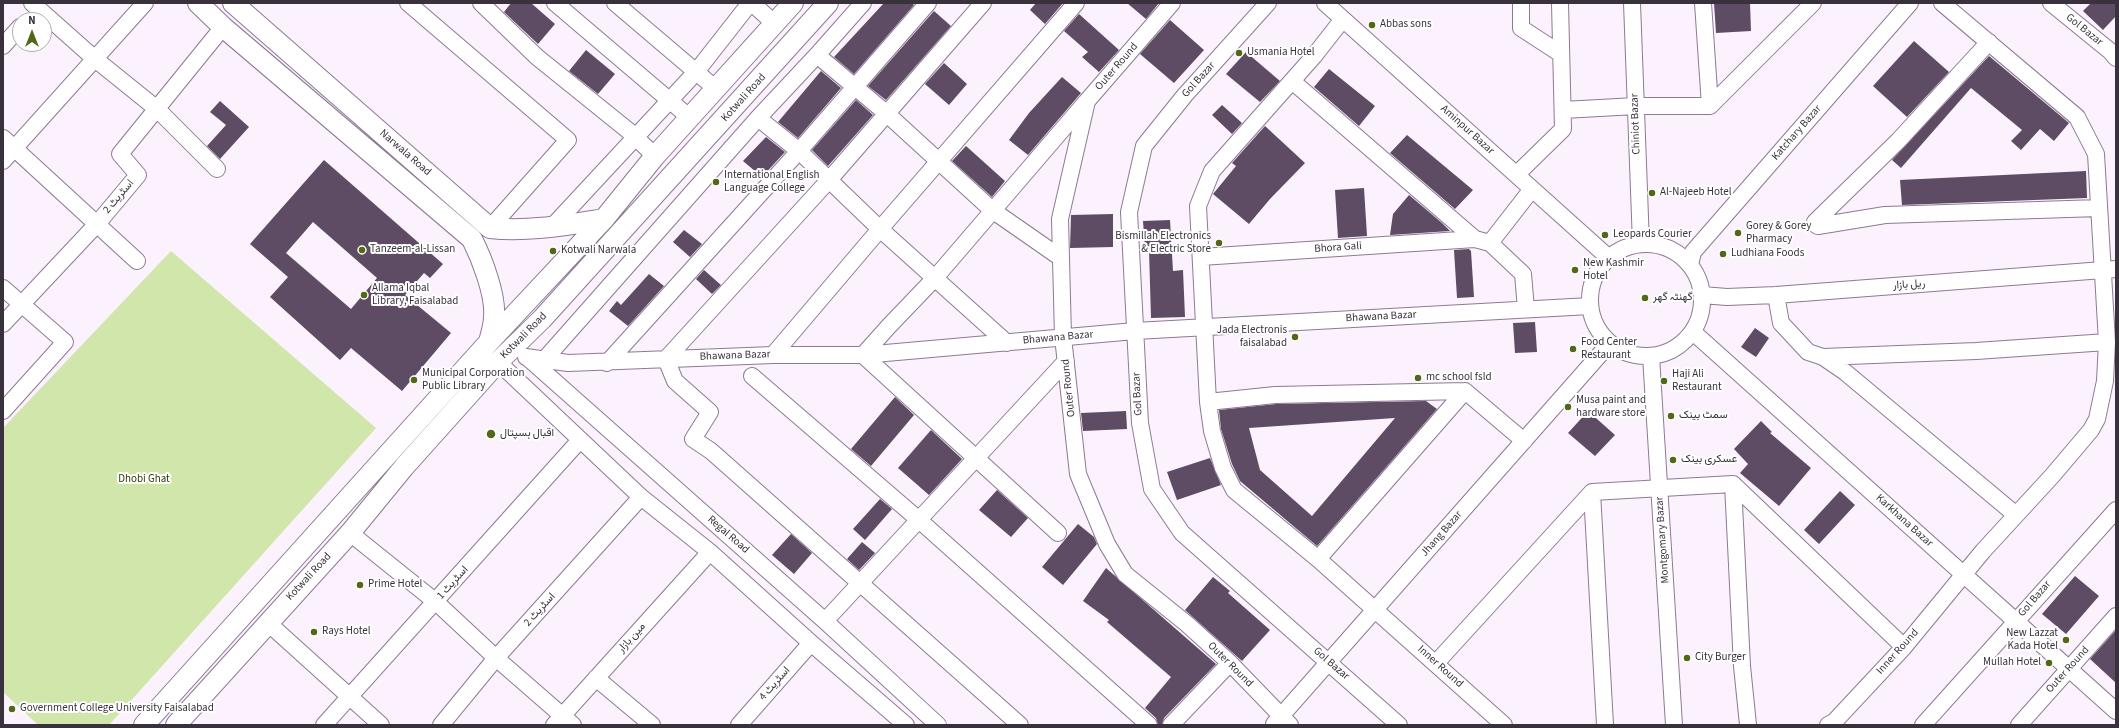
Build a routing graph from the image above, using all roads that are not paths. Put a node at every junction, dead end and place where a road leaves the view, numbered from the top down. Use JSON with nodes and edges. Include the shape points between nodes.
{"nodes":[{"id":1,"x":144,"y":3,"type":"edge"},
{"id":2,"x":198,"y":3,"type":"edge"},
{"id":3,"x":233,"y":3,"type":"edge"},
{"id":4,"x":408,"y":3,"type":"edge"},
{"id":5,"x":481,"y":3,"type":"edge"},
{"id":6,"x":556,"y":3,"type":"edge"},
{"id":7,"x":615,"y":3,"type":"edge"},
{"id":8,"x":751,"y":3,"type":"edge"},
{"id":9,"x":793,"y":3,"type":"edge"},
{"id":10,"x":828,"y":3,"type":"edge"},
{"id":11,"x":862,"y":3,"type":"edge"},
{"id":12,"x":928,"y":3,"type":"edge"},
{"id":13,"x":983,"y":3,"type":"edge"},
{"id":14,"x":1076,"y":3,"type":"edge"},
{"id":15,"x":1172,"y":3,"type":"edge"},
{"id":16,"x":1268,"y":3,"type":"edge"},
{"id":17,"x":1325,"y":3,"type":"edge"},
{"id":18,"x":1521,"y":3,"type":"edge"},
{"id":19,"x":1560,"y":3,"type":"edge"},
{"id":20,"x":1632,"y":3,"type":"edge"},
{"id":21,"x":1703,"y":3,"type":"edge"},
{"id":22,"x":1813,"y":3,"type":"edge"},
{"id":23,"x":1910,"y":3,"type":"edge"},
{"id":24,"x":1942,"y":3,"type":"edge"},
{"id":25,"x":2051,"y":3,"type":"edge"},
{"id":26,"x":36,"y":5,"type":"edge"},
{"id":27,"x":1343,"y":19,"type":"junction"},
{"id":28,"x":774,"y":23,"type":"junction"},
{"id":29,"x":223,"y":27,"type":"junction"},
{"id":30,"x":12,"y":35,"type":"edge"},
{"id":31,"x":1989,"y":42,"type":"junction"},
{"id":32,"x":3,"y":46,"type":"edge"},
{"id":33,"x":1560,"y":54,"type":"junction"},
{"id":34,"x":818,"y":55,"type":"junction"},
{"id":35,"x":2116,"y":58,"type":"edge"},
{"id":36,"x":95,"y":59,"type":"junction"},
{"id":37,"x":696,"y":72,"type":"junction"},
{"id":38,"x":1292,"y":81,"type":"junction"},
{"id":39,"x":855,"y":86,"type":"junction"},
{"id":40,"x":715,"y":88,"type":"junction"},
{"id":41,"x":669,"y":100,"type":"junction"},
{"id":42,"x":1087,"y":101,"type":"junction"},
{"id":43,"x":1636,"y":106,"type":"junction"},
{"id":44,"x":1710,"y":106,"type":"junction"},
{"id":45,"x":157,"y":109,"type":"junction"},
{"id":46,"x":1563,"y":110,"type":"junction"},
{"id":47,"x":886,"y":113,"type":"junction"},
{"id":48,"x":689,"y":117,"type":"junction"},
{"id":49,"x":758,"y":118,"type":"junction"},
{"id":50,"x":636,"y":138,"type":"junction"},
{"id":51,"x":9,"y":143,"type":"edge"},
{"id":52,"x":799,"y":151,"type":"junction"},
{"id":53,"x":655,"y":156,"type":"junction"},
{"id":54,"x":3,"y":161,"type":"edge"},
{"id":55,"x":939,"y":162,"type":"junction"},
{"id":56,"x":217,"y":169,"type":"dead end"},
{"id":57,"x":1517,"y":174,"type":"junction"},
{"id":58,"x":829,"y":180,"type":"junction"},
{"id":59,"x":1532,"y":189,"type":"junction"},
{"id":60,"x":2099,"y":208,"type":"junction"},
{"id":61,"x":992,"y":210,"type":"junction"},
{"id":62,"x":604,"y":219,"type":"junction"},
{"id":63,"x":97,"y":224,"type":"junction"},
{"id":64,"x":552,"y":227,"type":"junction"},
{"id":65,"x":490,"y":228,"type":"junction"},
{"id":66,"x":880,"y":228,"type":"junction"},
{"id":67,"x":1483,"y":241,"type":"junction"},
{"id":68,"x":1641,"y":244,"type":"junction"},
{"id":69,"x":1201,"y":257,"type":"junction"},
{"id":70,"x":1061,"y":258,"type":"junction"},
{"id":71,"x":1609,"y":258,"type":"junction"},
{"id":72,"x":137,"y":261,"type":"dead end"},
{"id":73,"x":1690,"y":265,"type":"junction"},
{"id":74,"x":2109,"y":270,"type":"edge"},
{"id":75,"x":935,"y":278,"type":"junction"},
{"id":76,"x":3,"y":288,"type":"edge"},
{"id":77,"x":1702,"y":295,"type":"junction"},
{"id":78,"x":1776,"y":295,"type":"junction"},
{"id":79,"x":21,"y":304,"type":"junction"},
{"id":80,"x":1590,"y":306,"type":"junction"},
{"id":81,"x":1526,"y":309,"type":"junction"},
{"id":82,"x":3,"y":324,"type":"edge"},
{"id":83,"x":1206,"y":327,"type":"junction"},
{"id":84,"x":1135,"y":331,"type":"junction"},
{"id":85,"x":1693,"y":332,"type":"junction"},
{"id":86,"x":1063,"y":337,"type":"junction"},
{"id":87,"x":489,"y":342,"type":"junction"},
{"id":88,"x":2107,"y":342,"type":"junction"},
{"id":89,"x":1007,"y":343,"type":"junction"},
{"id":90,"x":1610,"y":343,"type":"junction"},
{"id":91,"x":521,"y":352,"type":"junction"},
{"id":92,"x":773,"y":355,"type":"junction"},
{"id":93,"x":863,"y":356,"type":"junction"},
{"id":94,"x":1651,"y":356,"type":"junction"},
{"id":95,"x":1823,"y":357,"type":"junction"},
{"id":96,"x":666,"y":359,"type":"junction"},
{"id":97,"x":544,"y":360,"type":"junction"},
{"id":98,"x":1066,"y":361,"type":"junction"},
{"id":99,"x":498,"y":362,"type":"junction"},
{"id":100,"x":607,"y":363,"type":"junction"},
{"id":101,"x":752,"y":376,"type":"dead end"},
{"id":102,"x":1465,"y":391,"type":"junction"},
{"id":103,"x":1208,"y":402,"type":"junction"},
{"id":104,"x":3,"y":411,"type":"edge"},
{"id":105,"x":580,"y":440,"type":"junction"},
{"id":106,"x":1524,"y":441,"type":"junction"},
{"id":107,"x":976,"y":458,"type":"junction"},
{"id":108,"x":1733,"y":484,"type":"junction"},
{"id":109,"x":1660,"y":488,"type":"junction"},
{"id":110,"x":1592,"y":492,"type":"junction"},
{"id":111,"x":641,"y":497,"type":"junction"},
{"id":112,"x":2116,"y":510,"type":"edge"},
{"id":113,"x":2016,"y":515,"type":"junction"},
{"id":114,"x":919,"y":520,"type":"junction"},
{"id":115,"x":350,"y":533,"type":"junction"},
{"id":116,"x":1058,"y":533,"type":"dead end"},
{"id":117,"x":710,"y":552,"type":"junction"},
{"id":118,"x":1318,"y":559,"type":"junction"},
{"id":119,"x":1963,"y":574,"type":"junction"},
{"id":120,"x":860,"y":584,"type":"junction"},
{"id":121,"x":436,"y":602,"type":"junction"},
{"id":122,"x":1375,"y":609,"type":"junction"},
{"id":123,"x":2116,"y":616,"type":"edge"},
{"id":124,"x":825,"y":621,"type":"junction"},
{"id":125,"x":2016,"y":621,"type":"junction"},
{"id":126,"x":267,"y":622,"type":"junction"},
{"id":127,"x":811,"y":644,"type":"junction"},
{"id":128,"x":1904,"y":647,"type":"junction"},
{"id":129,"x":496,"y":658,"type":"junction"},
{"id":130,"x":1329,"y":661,"type":"junction"},
{"id":131,"x":1230,"y":663,"type":"junction"},
{"id":132,"x":1436,"y":663,"type":"junction"},
{"id":133,"x":2070,"y":668,"type":"junction"},
{"id":134,"x":596,"y":678,"type":"junction"},
{"id":135,"x":350,"y":697,"type":"junction"},
{"id":136,"x":2116,"y":711,"type":"edge"},
{"id":137,"x":563,"y":722,"type":"edge"},
{"id":138,"x":1281,"y":722,"type":"edge"},
{"id":139,"x":898,"y":723,"type":"edge"},
{"id":140,"x":179,"y":724,"type":"edge"},
{"id":141,"x":144,"y":725,"type":"edge"},
{"id":142,"x":324,"y":725,"type":"edge"},
{"id":143,"x":381,"y":725,"type":"edge"},
{"id":144,"x":441,"y":725,"type":"edge"},
{"id":145,"x":652,"y":725,"type":"edge"},
{"id":146,"x":739,"y":725,"type":"edge"},
{"id":147,"x":938,"y":725,"type":"edge"},
{"id":148,"x":1020,"y":725,"type":"edge"},
{"id":149,"x":1149,"y":725,"type":"edge"},
{"id":150,"x":1171,"y":725,"type":"edge"},
{"id":151,"x":1399,"y":725,"type":"edge"},
{"id":152,"x":1504,"y":725,"type":"edge"},
{"id":153,"x":1605,"y":725,"type":"edge"},
{"id":154,"x":1674,"y":725,"type":"edge"},
{"id":155,"x":1748,"y":725,"type":"edge"},
{"id":156,"x":1828,"y":725,"type":"edge"},
{"id":157,"x":1923,"y":725,"type":"edge"},
{"id":158,"x":2019,"y":725,"type":"edge"}],
"edges":[{"from":1,"to":36,"type":"street"},
{"from":2,"to":29,"type":"main road"},
{"from":3,"to":65,"type":"main road","name":"Narwala Road"},
{"from":4,"to":65,"type":"street","via":[[568,140]]},
{"from":5,"to":50,"type":"street","via":[[537,57]]},
{"from":6,"to":41,"type":"street"},
{"from":7,"to":37,"type":"street"},
{"from":8,"to":28,"type":"street"},
{"from":8,"to":37,"type":"street"},
{"from":9,"to":28,"type":"main road","name":"Kotwali Road"},
{"from":10,"to":91,"type":"main road","name":"Kotwali Road","via":[[542,319]]},
{"from":11,"to":34,"type":"street"},
{"from":12,"to":39,"type":"street"},
{"from":13,"to":47,"type":"street"},
{"from":14,"to":55,"type":"street"},
{"from":15,"to":42,"type":"street","name":"Outer Round"},
{"from":16,"to":84,"type":"street","name":"Gol Bazar","via":[[1184,95],[1144,146],[1129,212]]},
{"from":17,"to":27,"type":"street","name":"Aminpur Bazar"},
{"from":18,"to":33,"type":"street","via":[[1522,28]]},
{"from":19,"to":33,"type":"street"},
{"from":20,"to":43,"type":"street","name":"Chiniot Bazar"},
{"from":21,"to":44,"type":"street"},
{"from":22,"to":44,"type":"street"},
{"from":23,"to":73,"type":"street","name":"Katchary Bazar","via":[[1693,252]]},
{"from":24,"to":31,"type":"street","name":"Inner Round"},
{"from":25,"to":35,"type":"street","name":"Gol Bazar"},
{"from":26,"to":36,"type":"street"},
{"from":27,"to":38,"type":"street","name":"Inner Round"},
{"from":27,"to":57,"type":"street","name":"Aminpur Bazar"},
{"from":28,"to":40,"type":"main road","name":"Kotwali Road"},
{"from":29,"to":45,"type":"street","name":"اسٹریٹ 2"},
{"from":29,"to":87,"type":"main road","via":[[472,239],[489,283],[495,317]]},
{"from":30,"to":32,"type":"street"},
{"from":31,"to":60,"type":"street","name":"Inner Round","via":[[2077,117],[2096,154]]},
{"from":31,"to":60,"type":"street","via":[[1898,142],[1815,222],[1816,225],[1885,215]]},
{"from":33,"to":46,"type":"street"},
{"from":34,"to":39,"type":"street"},
{"from":34,"to":49,"type":"street"},
{"from":36,"to":45,"type":"street"},
{"from":36,"to":51,"type":"street"},
{"from":37,"to":40,"type":"street"},
{"from":37,"to":41,"type":"street"},
{"from":38,"to":67,"type":"street"},
{"from":38,"to":69,"type":"street","name":"Inner Round","via":[[1212,171],[1198,206]]},
{"from":39,"to":47,"type":"street"},
{"from":39,"to":52,"type":"street"},
{"from":40,"to":48,"type":"main road","name":"Kotwali Road"},
{"from":41,"to":48,"type":"street"},
{"from":41,"to":50,"type":"street"},
{"from":42,"to":61,"type":"street"},
{"from":42,"to":70,"type":"street","name":"Outer Round","via":[[1060,218]]},
{"from":43,"to":44,"type":"street"},
{"from":43,"to":46,"type":"street"},
{"from":43,"to":68,"type":"street","name":"Chiniot Bazar"},
{"from":45,"to":56,"type":"street"},
{"from":45,"to":63,"type":"street","name":"اسٹریٹ 2","via":[[120,154],[138,175]]},
{"from":46,"to":57,"type":"street","via":[[1563,129]]},
{"from":47,"to":55,"type":"street"},
{"from":47,"to":58,"type":"street"},
{"from":48,"to":53,"type":"main road","name":"Kotwali Road"},
{"from":49,"to":52,"type":"street"},
{"from":49,"to":97,"type":"street"},
{"from":50,"to":53,"type":"street"},
{"from":50,"to":64,"type":"street"},
{"from":51,"to":54,"type":"street"},
{"from":51,"to":63,"type":"street"},
{"from":52,"to":58,"type":"street"},
{"from":52,"to":100,"type":"street"},
{"from":53,"to":62,"type":"main road","name":"Kotwali Road"},
{"from":55,"to":61,"type":"street"},
{"from":55,"to":66,"type":"street"},
{"from":57,"to":59,"type":"street","name":"Aminpur Bazar"},
{"from":58,"to":66,"type":"street"},
{"from":58,"to":96,"type":"street"},
{"from":59,"to":67,"type":"street"},
{"from":59,"to":71,"type":"street","name":"Aminpur Bazar"},
{"from":60,"to":74,"type":"street","name":"Inner Round"},
{"from":61,"to":70,"type":"street"},
{"from":61,"to":75,"type":"street"},
{"from":62,"to":64,"type":"main road"},
{"from":62,"to":87,"type":"main road","name":"Kotwali Road"},
{"from":63,"to":72,"type":"street"},
{"from":63,"to":79,"type":"street","name":"اسٹریٹ 2"},
{"from":64,"to":65,"type":"main road","via":[[512,230]]},
{"from":66,"to":75,"type":"street"},
{"from":66,"to":92,"type":"street"},
{"from":67,"to":69,"type":"street","name":"Bhora Gali"},
{"from":67,"to":81,"type":"street","via":[[1523,274]]},
{"from":68,"to":71,"type":"street","via":[[1624,249]]},
{"from":68,"to":73,"type":"street","via":[[1659,246],[1676,253]]},
{"from":69,"to":83,"type":"street","name":"Inner Round"},
{"from":70,"to":86,"type":"street","name":"Outer Round"},
{"from":71,"to":80,"type":"street","via":[[1597,272],[1591,288]]},
{"from":73,"to":77,"type":"street","via":[[1698,279]]},
{"from":74,"to":78,"type":"street","name":"ریل بازار"},
{"from":74,"to":88,"type":"street","name":"Inner Round"},
{"from":75,"to":89,"type":"street"},
{"from":75,"to":93,"type":"street"},
{"from":76,"to":79,"type":"street"},
{"from":77,"to":78,"type":"street","name":"ریل بازار"},
{"from":77,"to":85,"type":"street","via":[[1701,310]]},
{"from":78,"to":95,"type":"street","via":[[1781,323],[1808,352]]},
{"from":79,"to":82,"type":"street","name":"اسٹریٹ 2"},
{"from":79,"to":104,"type":"street","via":[[65,342]]},
{"from":80,"to":81,"type":"street","name":"Bhawana Bazar"},
{"from":80,"to":90,"type":"street","via":[[1600,333]]},
{"from":81,"to":83,"type":"street","name":"Bhawana Bazar"},
{"from":83,"to":84,"type":"street","name":"Bhawana Bazar"},
{"from":83,"to":103,"type":"street","name":"Inner Round"},
{"from":84,"to":86,"type":"street","name":"Bhawana Bazar"},
{"from":84,"to":130,"type":"street","name":"Gol Bazar","via":[[1140,423],[1152,489],[1182,533]]},
{"from":85,"to":94,"type":"street","via":[[1678,346]]},
{"from":85,"to":119,"type":"street","name":"Karkhana Bazar"},
{"from":86,"to":89,"type":"street","name":"Bhawana Bazar"},
{"from":86,"to":98,"type":"street","name":"Outer Round"},
{"from":87,"to":141,"type":"main road","name":"Kotwali Road"},
{"from":88,"to":95,"type":"street","via":[[1976,351]]},
{"from":88,"to":113,"type":"street","name":"Inner Round","via":[[2105,381],[2097,420],[2052,476]]},
{"from":89,"to":93,"type":"street","name":"Bhawana Bazar"},
{"from":90,"to":94,"type":"street","via":[[1630,353]]},
{"from":90,"to":106,"type":"street","name":"Jhang Bazar"},
{"from":91,"to":97,"type":"street","name":"Bhawana Bazar"},
{"from":91,"to":99,"type":"main road","name":"Kotwali Road"},
{"from":91,"to":124,"type":"street","name":"Regal Road"},
{"from":92,"to":93,"type":"street","name":"Bhawana Bazar"},
{"from":92,"to":96,"type":"street","name":"Bhawana Bazar"},
{"from":93,"to":107,"type":"street"},
{"from":94,"to":109,"type":"street","name":"Montgomary Bazar"},
{"from":95,"to":113,"type":"street","via":[[1846,372]]},
{"from":96,"to":100,"type":"street","name":"Bhawana Bazar"},
{"from":96,"to":120,"type":"street","via":[[675,381],[710,412],[693,439],[711,451]]},
{"from":97,"to":100,"type":"street","name":"Bhawana Bazar"},
{"from":98,"to":107,"type":"street"},
{"from":98,"to":131,"type":"street","name":"Outer Round","via":[[1078,474],[1107,544],[1125,574]]},
{"from":99,"to":105,"type":"street"},
{"from":99,"to":115,"type":"main road","name":"Kotwali Road","via":[[404,467]]},
{"from":101,"to":114,"type":"street"},
{"from":102,"to":103,"type":"street","via":[[1275,395]]},
{"from":102,"to":106,"type":"street"},
{"from":102,"to":118,"type":"street"},
{"from":103,"to":118,"type":"street","name":"Inner Round","via":[[1212,431],[1223,468],[1234,490]]},
{"from":105,"to":111,"type":"street"},
{"from":105,"to":121,"type":"street","name":"اسٹریٹ 1"},
{"from":106,"to":122,"type":"street","name":"Jhang Bazar"},
{"from":107,"to":114,"type":"street"},
{"from":107,"to":116,"type":"street"},
{"from":108,"to":109,"type":"street"},
{"from":108,"to":128,"type":"street"},
{"from":108,"to":155,"type":"street","via":[[1742,666]]},
{"from":109,"to":110,"type":"street"},
{"from":109,"to":154,"type":"street","name":"Montgomary Bazar"},
{"from":110,"to":132,"type":"street"},
{"from":110,"to":153,"type":"street"},
{"from":111,"to":117,"type":"street"},
{"from":111,"to":129,"type":"street","name":"اسٹریٹ 2"},
{"from":112,"to":125,"type":"street","name":"Gol Bazar"},
{"from":113,"to":119,"type":"street","name":"Inner Round"},
{"from":114,"to":120,"type":"street"},
{"from":114,"to":149,"type":"street"},
{"from":115,"to":121,"type":"street"},
{"from":115,"to":126,"type":"main road","name":"Kotwali Road"},
{"from":117,"to":127,"type":"street"},
{"from":117,"to":134,"type":"street","name":"مین بازار"},
{"from":118,"to":122,"type":"street","name":"Inner Round"},
{"from":119,"to":125,"type":"street","name":"Karkhana Bazar"},
{"from":119,"to":128,"type":"street","name":"Inner Round"},
{"from":120,"to":124,"type":"street"},
{"from":120,"to":148,"type":"street"},
{"from":121,"to":129,"type":"street"},
{"from":121,"to":135,"type":"street","name":"اسٹریٹ 1"},
{"from":122,"to":130,"type":"street","name":"Jhang Bazar"},
{"from":122,"to":132,"type":"street","name":"Inner Round"},
{"from":123,"to":133,"type":"street","name":"Outer Round"},
{"from":124,"to":147,"type":"street","name":"Regal Road"},
{"from":125,"to":133,"type":"street","name":"Karkhana Bazar"},
{"from":125,"to":157,"type":"street","name":"Gol Bazar"},
{"from":126,"to":135,"type":"street"},
{"from":126,"to":140,"type":"main road","name":"Kotwali Road"},
{"from":127,"to":139,"type":"street"},
{"from":127,"to":146,"type":"street","name":"اسٹریٹ 4"},
{"from":128,"to":156,"type":"street","name":"Inner Round","via":[[1834,722]]},
{"from":129,"to":137,"type":"street"},
{"from":129,"to":144,"type":"street","name":"اسٹریٹ 2"},
{"from":130,"to":138,"type":"street","name":"Jhang Bazar"},
{"from":130,"to":151,"type":"street","name":"Gol Bazar"},
{"from":131,"to":138,"type":"street","name":"Outer Round"},
{"from":131,"to":150,"type":"street"},
{"from":132,"to":152,"type":"street","name":"Inner Round"},
{"from":133,"to":136,"type":"street","name":"Karkhana Bazar"},
{"from":133,"to":158,"type":"street","name":"Outer Round"},
{"from":134,"to":137,"type":"street","name":"مین بازار"},
{"from":134,"to":145,"type":"street"},
{"from":135,"to":142,"type":"street","name":"اسٹریٹ 1"},
{"from":135,"to":143,"type":"street"}]}
